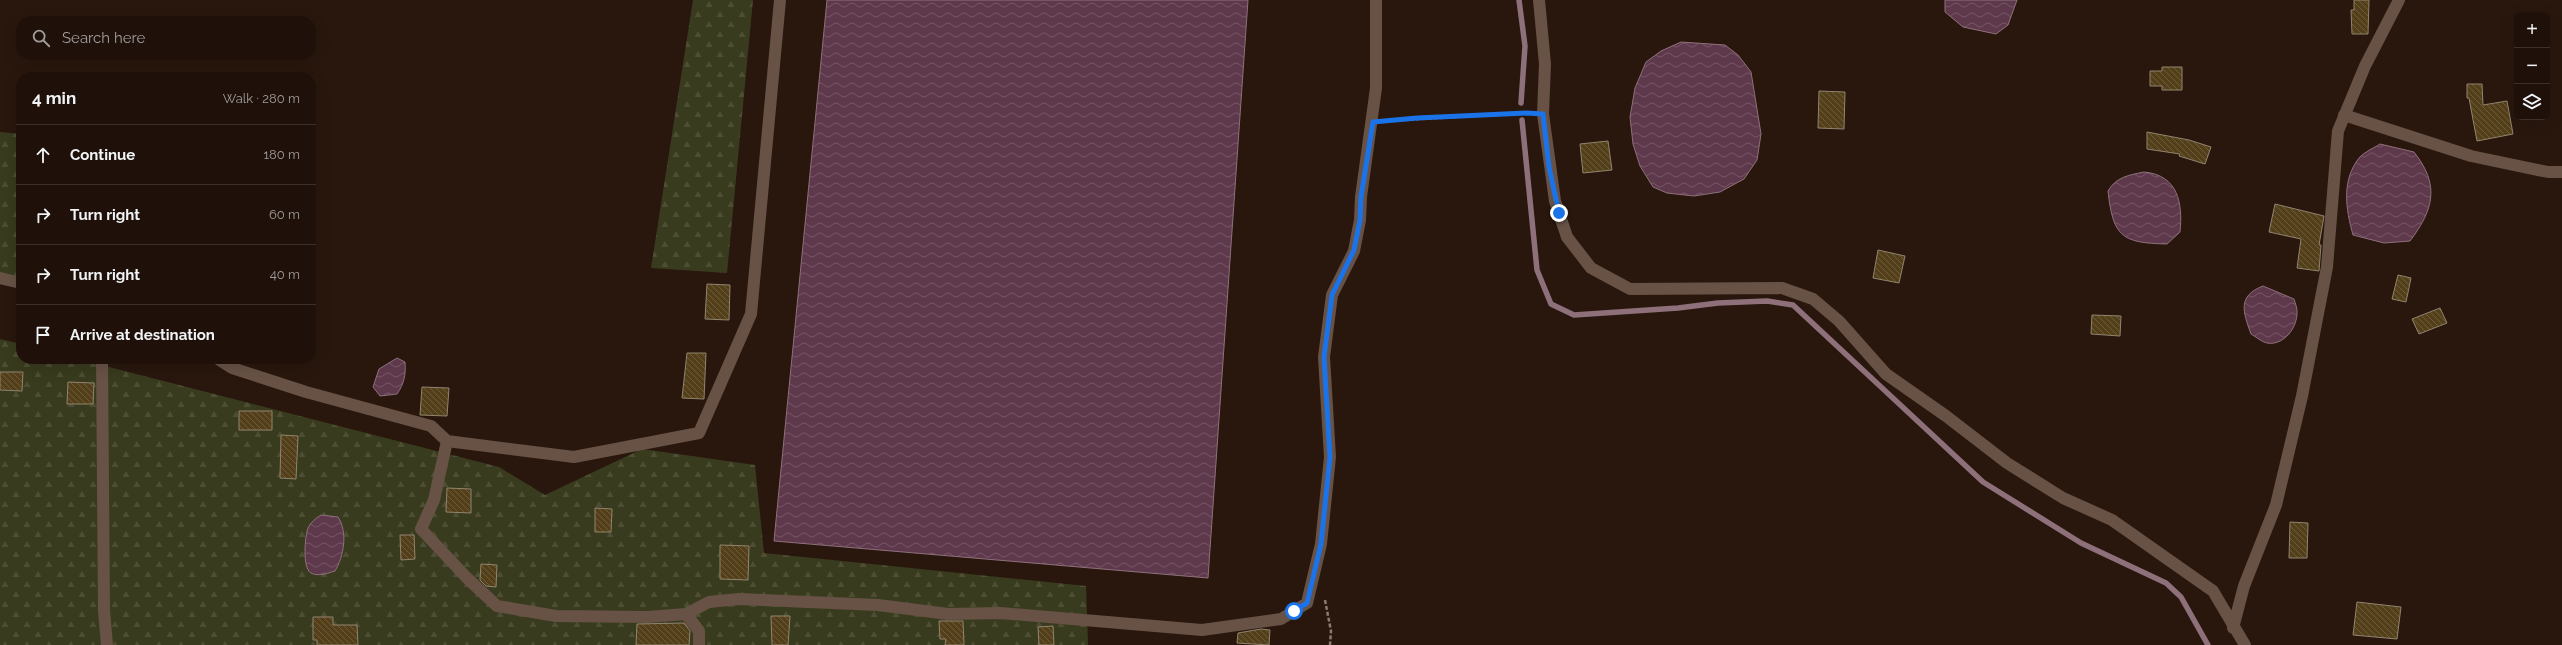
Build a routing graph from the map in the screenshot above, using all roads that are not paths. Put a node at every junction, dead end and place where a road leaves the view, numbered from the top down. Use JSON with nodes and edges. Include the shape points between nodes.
{"nodes":[{"id":1,"x":780,"y":0,"type":"edge"},
{"id":2,"x":1376,"y":0,"type":"edge"},
{"id":3,"x":1539,"y":0,"type":"edge"},
{"id":4,"x":2399,"y":0,"type":"edge"},
{"id":5,"x":2344,"y":115,"type":"junction"},
{"id":6,"x":2562,"y":172,"type":"edge"},
{"id":7,"x":0,"y":278,"type":"edge"},
{"id":8,"x":16,"y":282,"type":"edge"},
{"id":9,"x":102,"y":364,"type":"edge"},
{"id":10,"x":226,"y":364,"type":"edge"},
{"id":11,"x":447,"y":441,"type":"junction"},
{"id":12,"x":686,"y":614,"type":"junction"},
{"id":13,"x":2234,"y":628,"type":"junction"},
{"id":14,"x":107,"y":645,"type":"edge"},
{"id":15,"x":699,"y":645,"type":"edge"},
{"id":16,"x":2245,"y":645,"type":"edge"}],
"edges":[{"from":1,"to":11,"type":"street","via":[[751,314],[699,433],[574,457]]},
{"from":2,"to":12,"type":"street","via":[[1376,88],[1360,220],[1354,250],[1332,295],[1324,357],[1330,457],[1321,544],[1307,603],[1281,619],[1202,630],[1000,614],[948,614],[878,605],[746,599],[709,602]]},
{"from":3,"to":13,"type":"street","via":[[1545,64],[1543,114],[1555,201],[1567,237],[1591,268],[1630,289],[1782,288],[1813,299],[1839,321],[1886,374],[2007,463],[2063,498],[2112,520],[2213,590]]},
{"from":4,"to":5,"type":"street","via":[[2365,66]]},
{"from":5,"to":6,"type":"street","via":[[2471,156],[2548,172]]},
{"from":5,"to":13,"type":"street","via":[[2338,131],[2327,267],[2302,396],[2276,505],[2244,586]]},
{"from":7,"to":8,"type":"street"},
{"from":9,"to":14,"type":"street","via":[[104,611]]},
{"from":10,"to":11,"type":"street","via":[[306,392],[431,426]]},
{"from":11,"to":12,"type":"street","via":[[434,500],[421,529],[497,606],[556,616],[648,617]]},
{"from":12,"to":15,"type":"street","via":[[699,631]]},
{"from":13,"to":16,"type":"street"}]}
